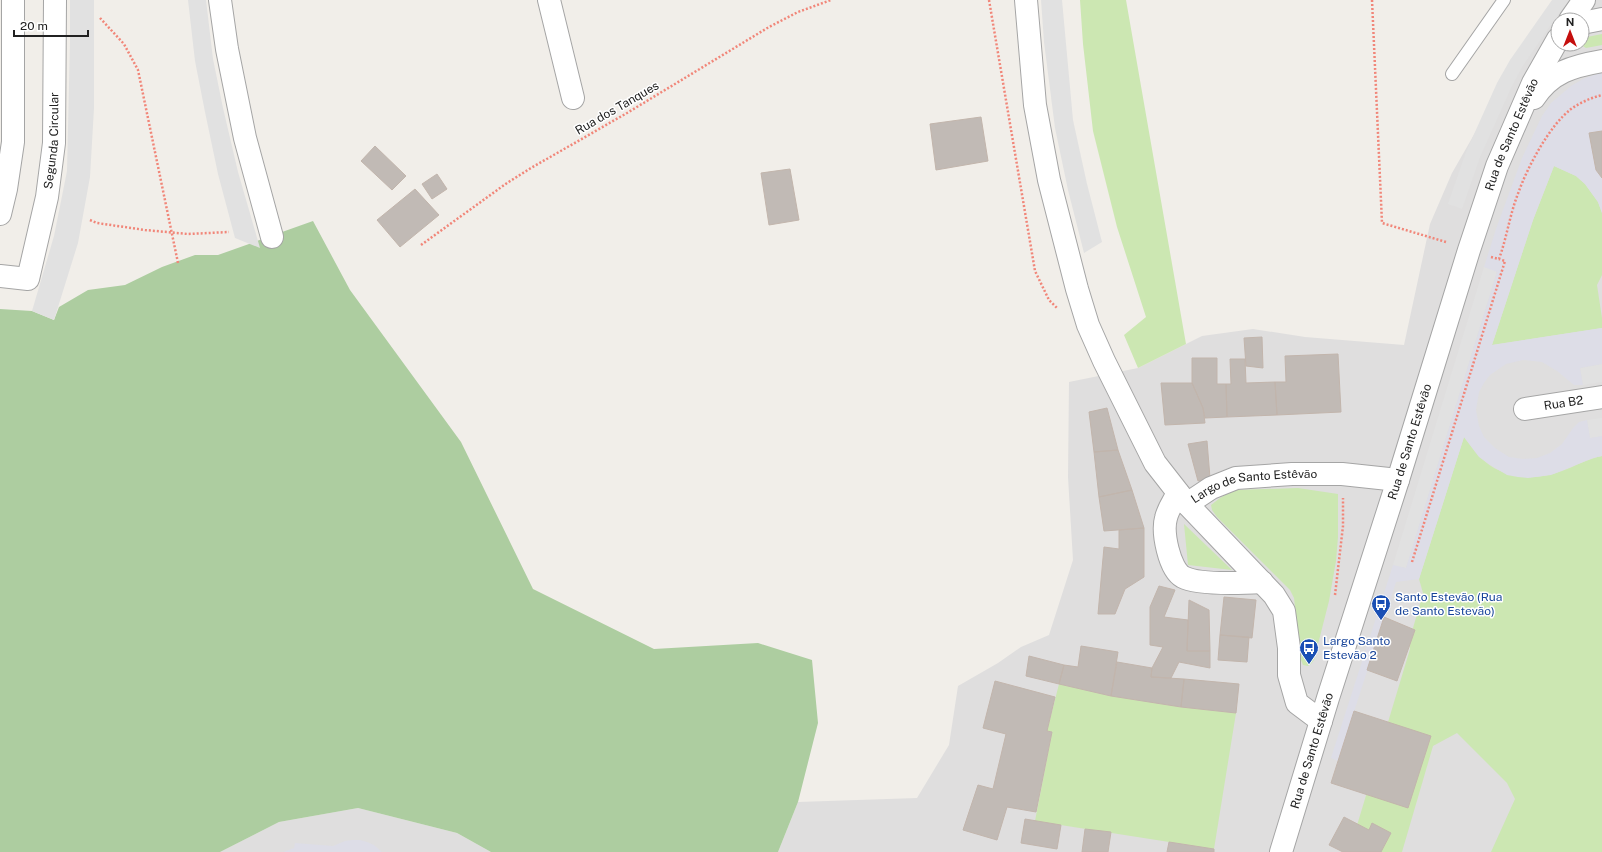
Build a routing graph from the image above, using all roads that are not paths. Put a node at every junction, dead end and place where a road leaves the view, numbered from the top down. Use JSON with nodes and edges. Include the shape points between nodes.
{"nodes":[{"id":1,"x":13,"y":0,"type":"edge"},
{"id":2,"x":55,"y":0,"type":"edge"},
{"id":3,"x":220,"y":0,"type":"edge"},
{"id":4,"x":549,"y":0,"type":"edge"},
{"id":5,"x":1026,"y":0,"type":"edge"},
{"id":6,"x":1504,"y":0,"type":"edge"},
{"id":7,"x":1584,"y":0,"type":"edge"},
{"id":8,"x":1576,"y":12,"type":"edge"},
{"id":9,"x":1602,"y":19,"type":"edge"},
{"id":10,"x":1590,"y":21,"type":"edge"},
{"id":11,"x":1551,"y":52,"type":"edge"},
{"id":12,"x":1572,"y":52,"type":"edge"},
{"id":13,"x":1600,"y":61,"type":"edge"},
{"id":14,"x":1452,"y":74,"type":"dead end"},
{"id":15,"x":572,"y":98,"type":"dead end"},
{"id":16,"x":1513,"y":131,"type":"junction"},
{"id":17,"x":0,"y":214,"type":"edge"},
{"id":18,"x":272,"y":236,"type":"dead end"},
{"id":19,"x":0,"y":276,"type":"edge"},
{"id":20,"x":1602,"y":397,"type":"edge"},
{"id":21,"x":1525,"y":409,"type":"dead end"},
{"id":22,"x":1398,"y":480,"type":"junction"},
{"id":23,"x":1182,"y":498,"type":"junction"},
{"id":24,"x":1262,"y":582,"type":"junction"},
{"id":25,"x":1321,"y":721,"type":"junction"},
{"id":26,"x":1281,"y":852,"type":"edge"}],
"edges":[{"from":1,"to":17,"type":"street","via":[[13,142]]},
{"from":2,"to":19,"type":"street","name":"Segunda Circular","via":[[54,143],[47,197],[28,279]]},
{"from":3,"to":18,"type":"street","via":[[245,138]]},
{"from":4,"to":15,"type":"street"},
{"from":5,"to":23,"type":"street","via":[[1035,105],[1049,180],[1088,325],[1154,463]]},
{"from":6,"to":14,"type":"lane"},
{"from":7,"to":8,"type":"street"},
{"from":9,"to":10,"type":"street"},
{"from":11,"to":16,"type":"street","name":"Rua de Santo Estêvão","via":[[1533,83]]},
{"from":12,"to":13,"type":"street","via":[[1579,57]]},
{"from":13,"to":16,"type":"street","via":[[1571,68],[1554,77],[1539,90]]},
{"from":16,"to":22,"type":"street","name":"Rua de Santo Estêvão","via":[[1497,166],[1474,234]]},
{"from":20,"to":21,"type":"street","name":"Rua B2"},
{"from":22,"to":23,"type":"street","name":"Largo de Santo Estêvão","via":[[1342,474],[1236,478]]},
{"from":22,"to":25,"type":"street","name":"Rua de Santo Estêvão"},
{"from":23,"to":24,"type":"street","name":"Largo de Santo Estêvão"},
{"from":23,"to":24,"type":"street","via":[[1166,517],[1165,524],[1169,551],[1177,572],[1189,579],[1228,583]]},
{"from":24,"to":25,"type":"street","name":"Largo de Santo Estêvão","via":[[1284,611],[1289,648],[1289,675],[1297,703]]},
{"from":25,"to":26,"type":"street","name":"Rua de Santo Estêvão"}]}
